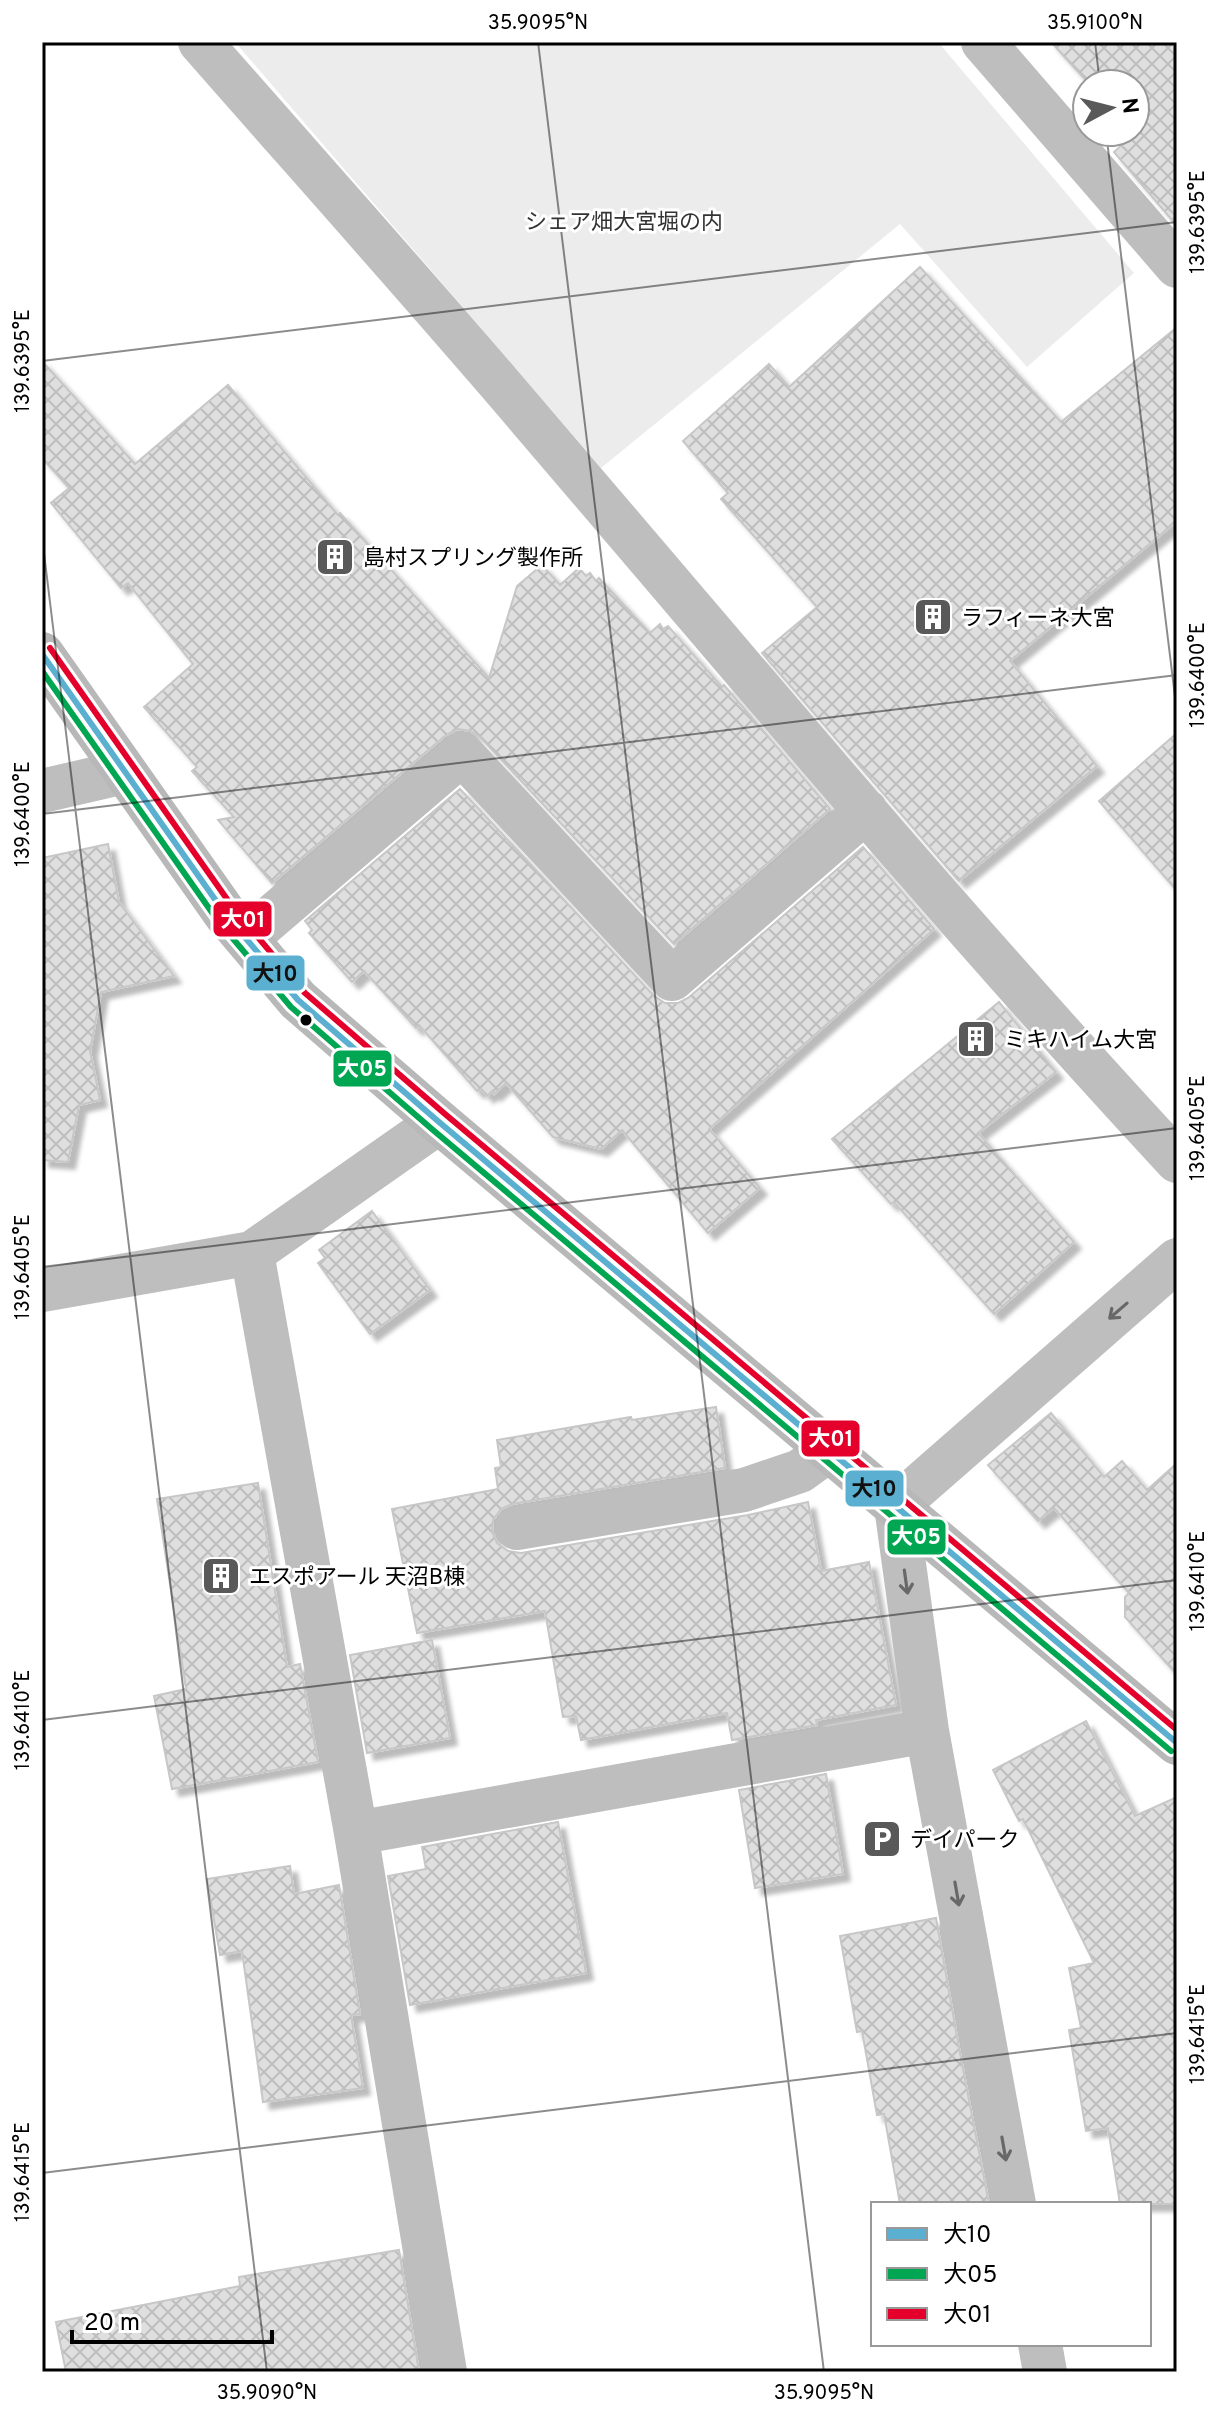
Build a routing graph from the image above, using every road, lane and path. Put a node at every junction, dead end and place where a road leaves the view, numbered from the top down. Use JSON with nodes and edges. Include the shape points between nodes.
{"nodes":[{"id":1,"x":200,"y":42,"type":"edge"},
{"id":2,"x":983,"y":42,"type":"edge"},
{"id":3,"x":1177,"y":266,"type":"edge"},
{"id":4,"x":42,"y":654,"type":"edge"},
{"id":5,"x":124,"y":772,"type":"junction"},
{"id":6,"x":42,"y":791,"type":"edge"},
{"id":7,"x":866,"y":811,"type":"junction"},
{"id":8,"x":247,"y":938,"type":"junction"},
{"id":9,"x":439,"y":1122,"type":"junction"},
{"id":10,"x":1177,"y":1161,"type":"edge"},
{"id":11,"x":252,"y":1253,"type":"junction"},
{"id":12,"x":1177,"y":1260,"type":"edge"},
{"id":13,"x":42,"y":1290,"type":"edge"},
{"id":14,"x":829,"y":1450,"type":"junction"},
{"id":15,"x":896,"y":1506,"type":"junction"},
{"id":16,"x":517,"y":1528,"type":"dead end"},
{"id":17,"x":927,"y":1731,"type":"junction"},
{"id":18,"x":1177,"y":1743,"type":"edge"},
{"id":19,"x":356,"y":1833,"type":"junction"},
{"id":20,"x":1014,"y":2202,"type":"edge"},
{"id":21,"x":1040,"y":2346,"type":"edge"},
{"id":22,"x":445,"y":2372,"type":"edge"},
{"id":23,"x":1045,"y":2372,"type":"edge"}],
"edges":[{"from":1,"to":7,"type":"street"},
{"from":2,"to":3,"type":"street"},
{"from":4,"to":5,"type":"main road"},
{"from":5,"to":6,"type":"street"},
{"from":5,"to":8,"type":"main road"},
{"from":7,"to":8,"type":"street","via":[[672,979],[462,754]]},
{"from":7,"to":10,"type":"street"},
{"from":8,"to":9,"type":"main road","via":[[298,1000]]},
{"from":9,"to":11,"type":"street"},
{"from":9,"to":14,"type":"main road"},
{"from":11,"to":13,"type":"street"},
{"from":11,"to":19,"type":"street"},
{"from":12,"to":15,"type":"street","one_way":true},
{"from":14,"to":15,"type":"main road"},
{"from":14,"to":16,"type":"street","via":[[800,1471],[744,1490]]},
{"from":15,"to":17,"type":"street","one_way":true},
{"from":15,"to":18,"type":"main road"},
{"from":17,"to":19,"type":"street"},
{"from":17,"to":20,"type":"street","one_way":true},
{"from":19,"to":22,"type":"street"},
{"from":21,"to":23,"type":"street"}]}
